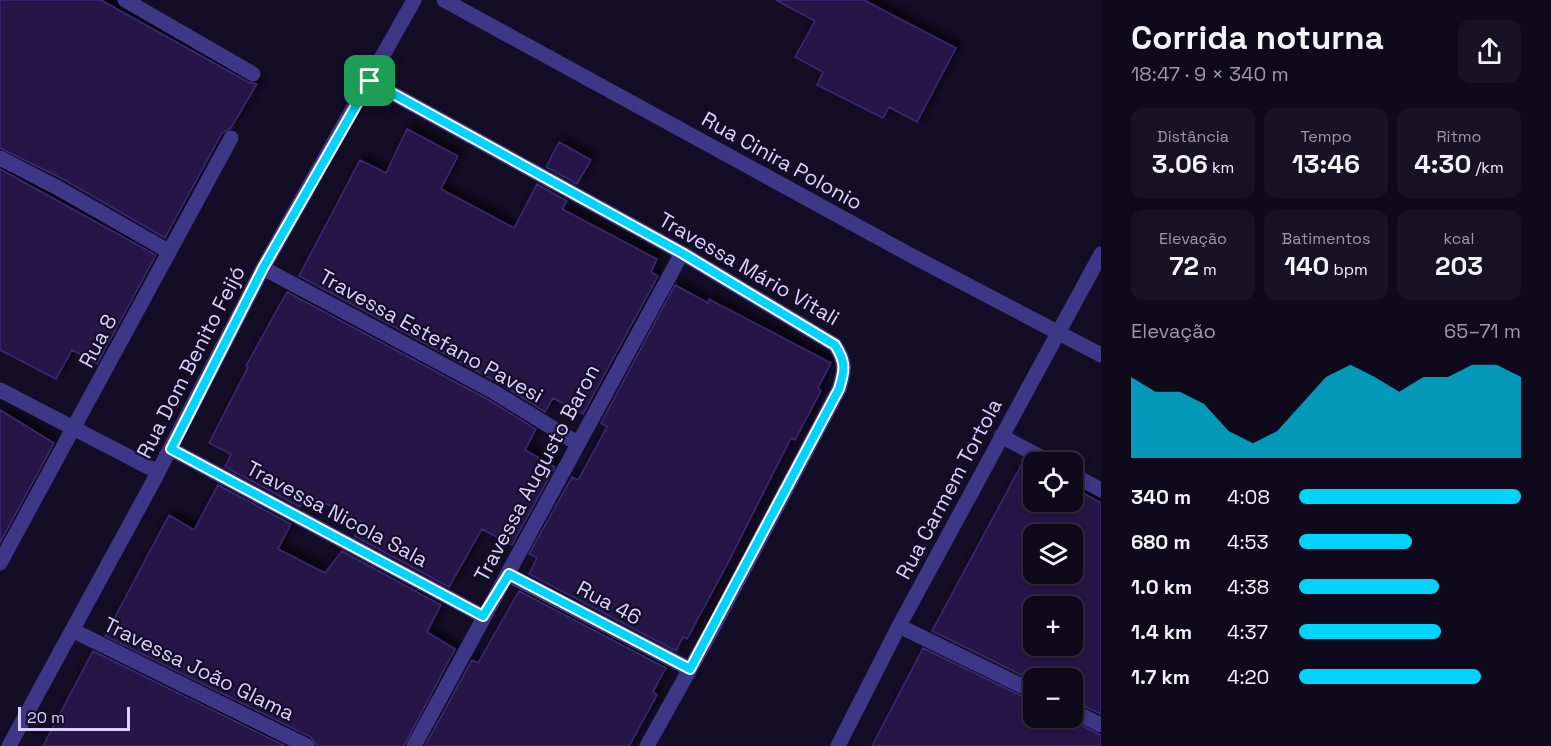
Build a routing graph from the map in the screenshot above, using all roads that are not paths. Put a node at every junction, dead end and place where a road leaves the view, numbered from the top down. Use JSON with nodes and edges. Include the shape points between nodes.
{"nodes":[{"id":1,"x":125,"y":0,"type":"edge"},
{"id":2,"x":414,"y":0,"type":"edge"},
{"id":3,"x":444,"y":0,"type":"edge"},
{"id":4,"x":252,"y":74,"type":"dead end"},
{"id":5,"x":370,"y":81,"type":"junction"},
{"id":6,"x":231,"y":138,"type":"dead end"},
{"id":7,"x":0,"y":158,"type":"edge"},
{"id":8,"x":168,"y":251,"type":"junction"},
{"id":9,"x":682,"y":253,"type":"junction"},
{"id":10,"x":1101,"y":254,"type":"edge"},
{"id":11,"x":263,"y":268,"type":"junction"},
{"id":12,"x":1059,"y":333,"type":"junction"},
{"id":13,"x":1101,"y":355,"type":"edge"},
{"id":14,"x":0,"y":390,"type":"edge"},
{"id":15,"x":75,"y":428,"type":"junction"},
{"id":16,"x":1001,"y":436,"type":"junction"},
{"id":17,"x":577,"y":443,"type":"junction"},
{"id":18,"x":171,"y":449,"type":"junction"},
{"id":19,"x":1031,"y":452,"type":"edge"},
{"id":20,"x":158,"y":472,"type":"junction"},
{"id":21,"x":1083,"y":480,"type":"edge"},
{"id":22,"x":1101,"y":490,"type":"edge"},
{"id":23,"x":0,"y":562,"type":"edge"},
{"id":24,"x":509,"y":574,"type":"junction"},
{"id":25,"x":483,"y":616,"type":"junction"},
{"id":26,"x":899,"y":626,"type":"junction"},
{"id":27,"x":72,"y":630,"type":"junction"},
{"id":28,"x":690,"y":669,"type":"junction"},
{"id":29,"x":1023,"y":687,"type":"edge"},
{"id":30,"x":1083,"y":716,"type":"edge"},
{"id":31,"x":1101,"y":725,"type":"edge"},
{"id":32,"x":9,"y":746,"type":"edge"},
{"id":33,"x":307,"y":746,"type":"edge"},
{"id":34,"x":414,"y":746,"type":"edge"},
{"id":35,"x":647,"y":746,"type":"edge"},
{"id":36,"x":838,"y":746,"type":"edge"}],
"edges":[{"from":1,"to":4,"type":"street"},
{"from":2,"to":5,"type":"street","name":"Rua Dom Benito Feijó"},
{"from":3,"to":12,"type":"street","name":"Rua Cinira Polonio"},
{"from":5,"to":9,"type":"street","name":"Travessa Mário Vitali"},
{"from":5,"to":11,"type":"street","name":"Rua Dom Benito Feijó"},
{"from":6,"to":8,"type":"street","name":"Rua 8"},
{"from":7,"to":8,"type":"street"},
{"from":8,"to":15,"type":"street","name":"Rua 8"},
{"from":9,"to":17,"type":"street","name":"Travessa Augusto Baron"},
{"from":9,"to":28,"type":"street","name":"Travessa Mário Vitali","via":[[835,345],[844,358],[845,369],[839,389]]},
{"from":10,"to":12,"type":"street","name":"Rua Carmem Tortola"},
{"from":11,"to":17,"type":"street","name":"Travessa Estefano Pavesi","via":[[494,392]]},
{"from":11,"to":18,"type":"street","name":"Rua Dom Benito Feijó"},
{"from":12,"to":13,"type":"street","name":"Rua Cinira Polonio"},
{"from":12,"to":16,"type":"street","name":"Rua Carmem Tortola"},
{"from":14,"to":15,"type":"street"},
{"from":15,"to":20,"type":"street"},
{"from":15,"to":23,"type":"street","name":"Rua 8"},
{"from":16,"to":19,"type":"street"},
{"from":16,"to":26,"type":"street","name":"Rua Carmem Tortola"},
{"from":17,"to":24,"type":"street","name":"Travessa Augusto Baron"},
{"from":18,"to":20,"type":"street","name":"Rua Dom Benito Feijó"},
{"from":18,"to":25,"type":"street","name":"Travessa Nicola Sala"},
{"from":20,"to":27,"type":"street","name":"Rua Dom Benito Feijó"},
{"from":21,"to":22,"type":"street"},
{"from":24,"to":25,"type":"street","name":"Travessa Augusto Baron"},
{"from":24,"to":28,"type":"street","name":"Rua 46"},
{"from":25,"to":34,"type":"street","name":"Travessa Augusto Baron"},
{"from":26,"to":29,"type":"street"},
{"from":26,"to":36,"type":"street","name":"Rua Carmem Tortola"},
{"from":27,"to":32,"type":"street","name":"Rua Dom Benito Feijó"},
{"from":27,"to":33,"type":"street","name":"Travessa João Glama"},
{"from":28,"to":35,"type":"street","name":"Travessa Mário Vitali"},
{"from":30,"to":31,"type":"street"}]}
